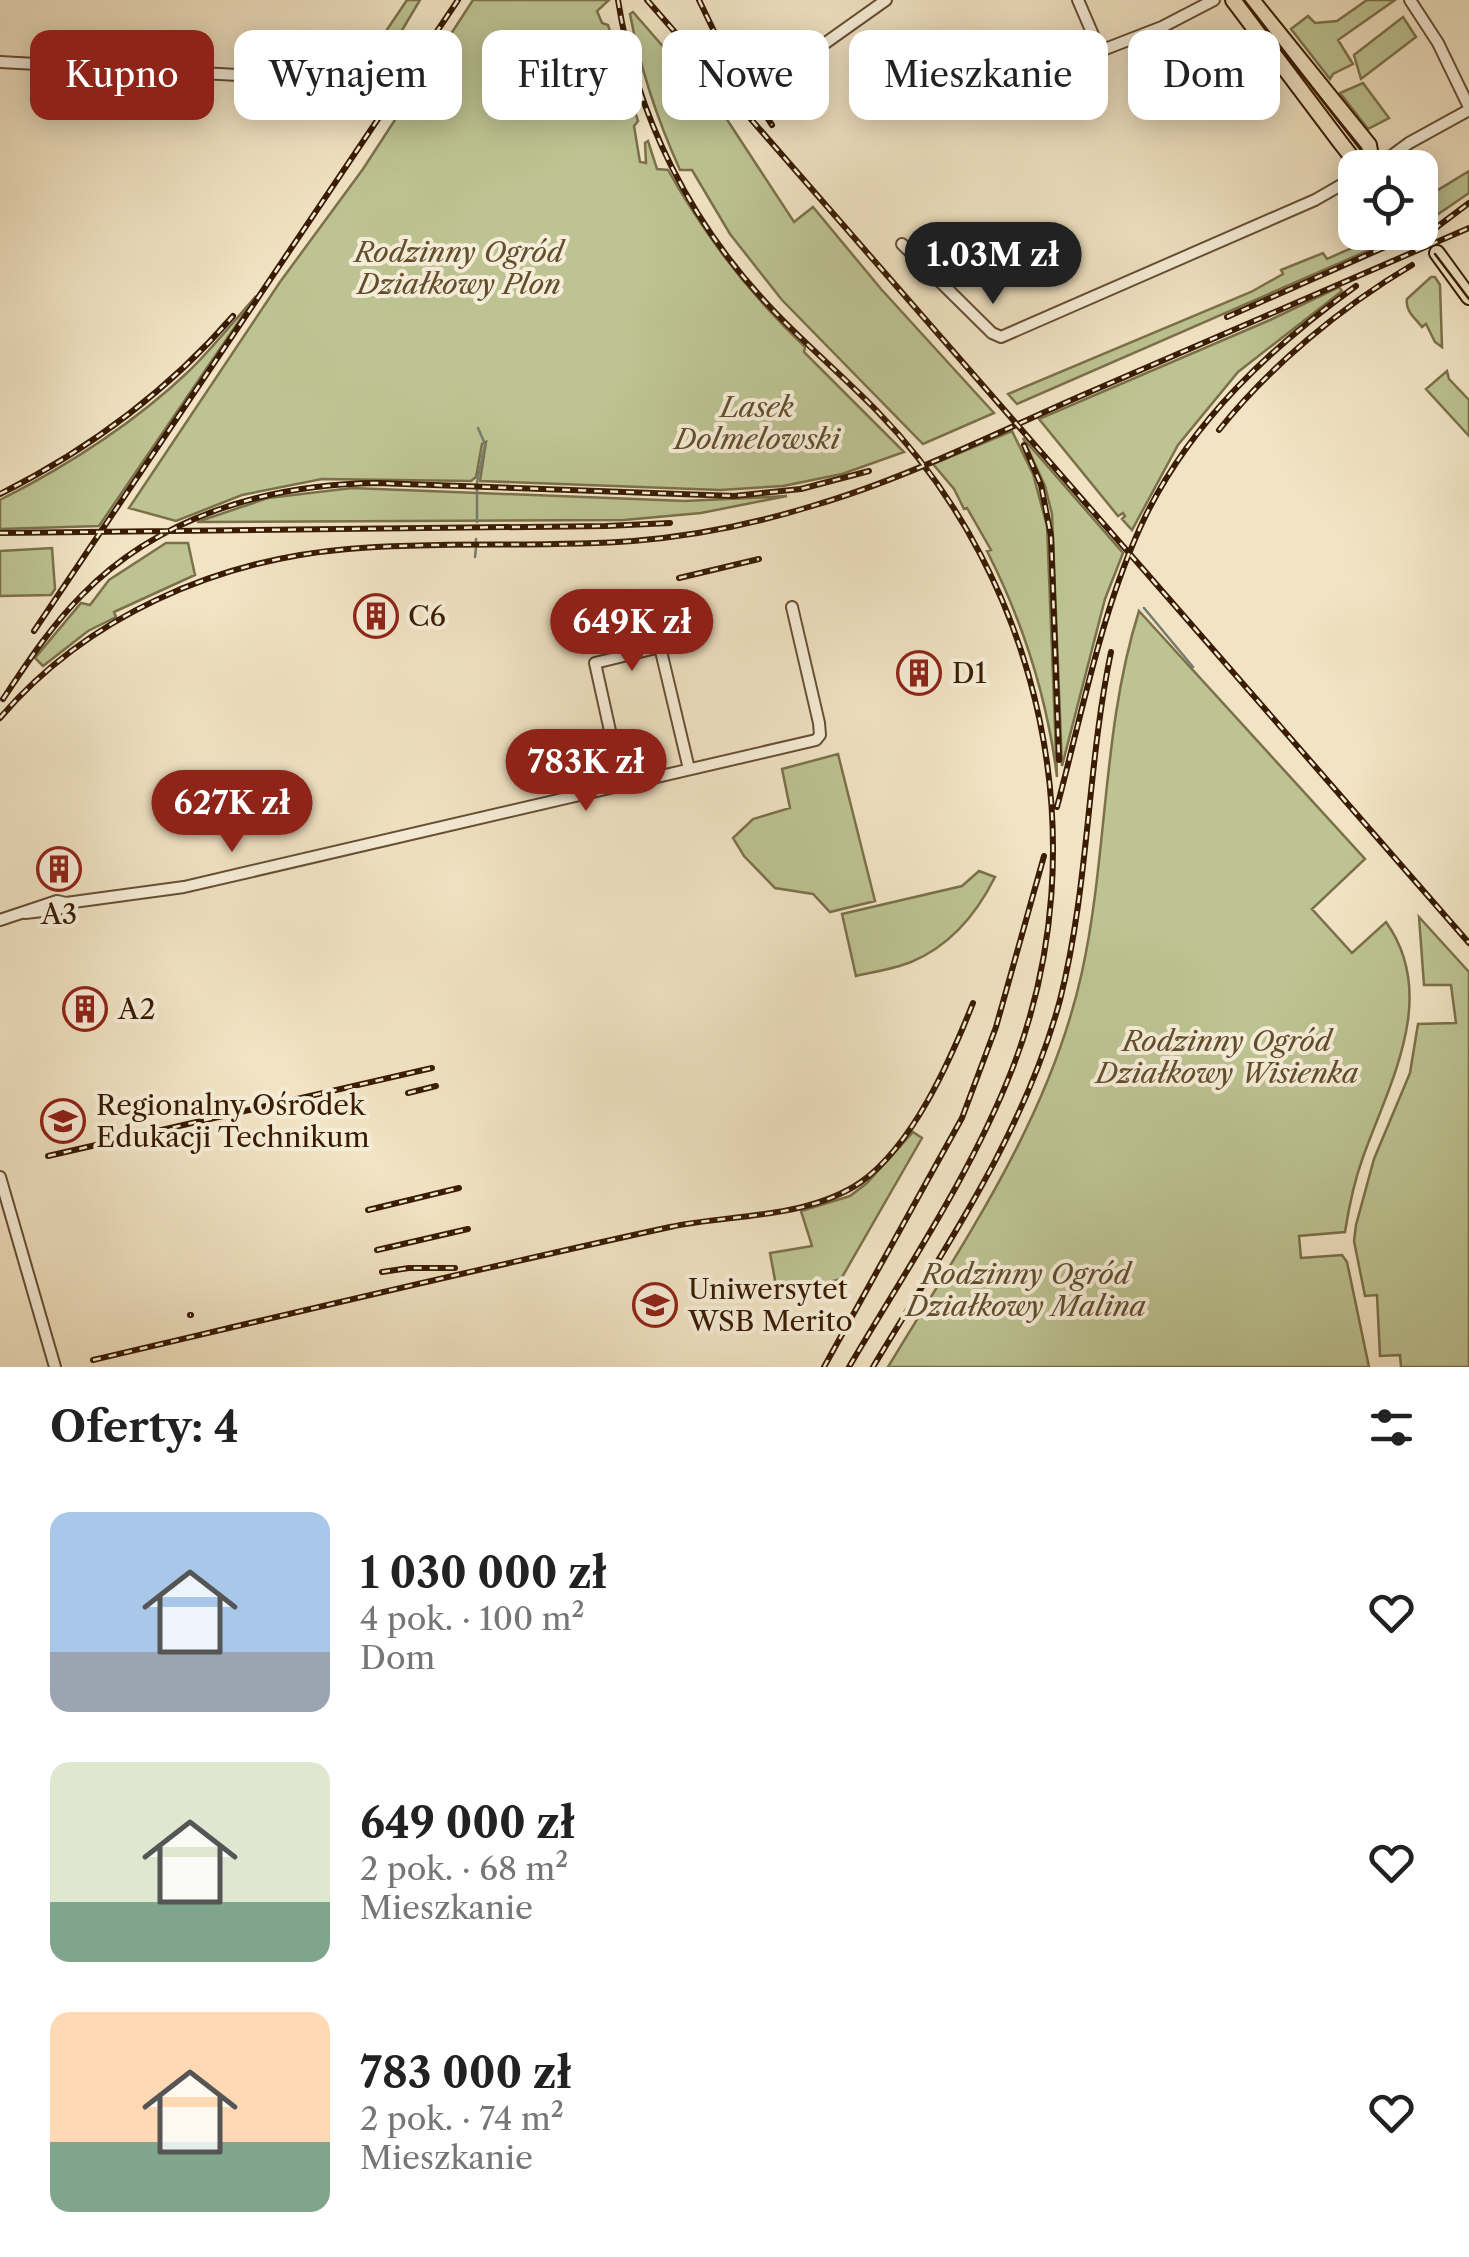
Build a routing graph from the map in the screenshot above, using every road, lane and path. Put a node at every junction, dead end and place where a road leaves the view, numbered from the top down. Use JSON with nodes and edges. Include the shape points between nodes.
{"nodes":[{"id":1,"x":886,"y":0,"type":"edge"},
{"id":2,"x":1078,"y":0,"type":"edge"},
{"id":3,"x":1214,"y":0,"type":"edge"},
{"id":4,"x":1234,"y":0,"type":"edge"},
{"id":5,"x":1252,"y":0,"type":"edge"},
{"id":6,"x":1410,"y":0,"type":"edge"},
{"id":7,"x":829,"y":40,"type":"edge"},
{"id":8,"x":0,"y":62,"type":"edge"},
{"id":9,"x":234,"y":75,"type":"edge"},
{"id":10,"x":1469,"y":108,"type":"edge"},
{"id":11,"x":1346,"y":150,"type":"edge"},
{"id":12,"x":1371,"y":150,"type":"edge"},
{"id":13,"x":1399,"y":150,"type":"edge"},
{"id":14,"x":1338,"y":187,"type":"edge"},
{"id":15,"x":902,"y":244,"type":"dead end"},
{"id":16,"x":1435,"y":250,"type":"tunnel mouth"},
{"id":17,"x":1469,"y":297,"type":"edge"},
{"id":18,"x":792,"y":607,"type":"dead end"},
{"id":19,"x":689,"y":769,"type":"junction"},
{"id":20,"x":622,"y":785,"type":"junction"},
{"id":21,"x":0,"y":920,"type":"edge"},
{"id":22,"x":0,"y":1177,"type":"edge"},
{"id":23,"x":56,"y":1367,"type":"edge"}],
"edges":[{"from":1,"to":7,"type":"street"},
{"from":2,"to":3,"type":"street","via":[[1100,51]]},
{"from":4,"to":11,"type":"main road"},
{"from":5,"to":12,"type":"main road"},
{"from":6,"to":10,"type":"street"},
{"from":8,"to":9,"type":"street"},
{"from":10,"to":13,"type":"street"},
{"from":14,"to":15,"type":"street","via":[[1000,337]]},
{"from":16,"to":17,"type":"main road"},
{"from":18,"to":19,"type":"street","via":[[820,735]]},
{"from":19,"to":20,"type":"street"},
{"from":19,"to":20,"type":"street","via":[[660,647],[594,662]]},
{"from":20,"to":21,"type":"street","via":[[184,887],[66,903]]},
{"from":22,"to":23,"type":"street"}]}
